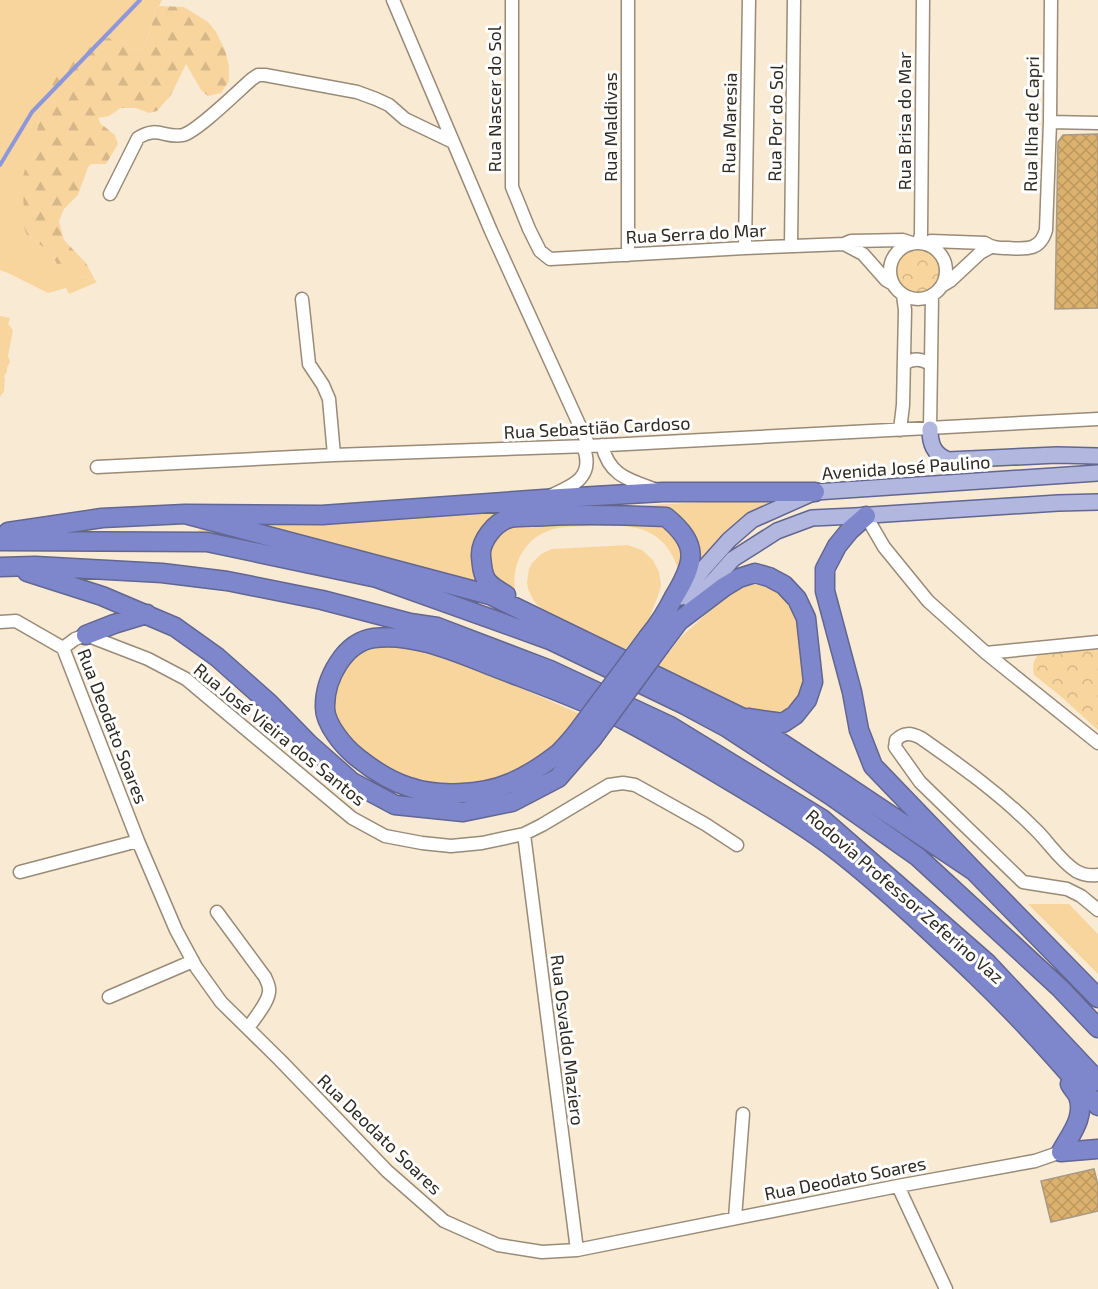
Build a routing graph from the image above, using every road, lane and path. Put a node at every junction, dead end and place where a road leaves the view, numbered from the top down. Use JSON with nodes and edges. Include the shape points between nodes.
{"nodes":[{"id":1,"x":393,"y":0,"type":"edge"},
{"id":2,"x":512,"y":0,"type":"edge"},
{"id":3,"x":628,"y":0,"type":"edge"},
{"id":4,"x":749,"y":0,"type":"edge"},
{"id":5,"x":794,"y":0,"type":"edge"},
{"id":6,"x":923,"y":0,"type":"edge"},
{"id":7,"x":1051,"y":0,"type":"edge"},
{"id":8,"x":1050,"y":122,"type":"junction"},
{"id":9,"x":1098,"y":123,"type":"edge"},
{"id":10,"x":453,"y":142,"type":"junction"},
{"id":11,"x":111,"y":194,"type":"dead end"},
{"id":12,"x":919,"y":243,"type":"junction"},
{"id":13,"x":844,"y":244,"type":"junction"},
{"id":14,"x":1037,"y":245,"type":"joint"},
{"id":15,"x":791,"y":246,"type":"junction"},
{"id":16,"x":991,"y":247,"type":"junction"},
{"id":17,"x":745,"y":248,"type":"junction"},
{"id":18,"x":628,"y":255,"type":"junction"},
{"id":19,"x":550,"y":259,"type":"joint"},
{"id":20,"x":893,"y":285,"type":"junction"},
{"id":21,"x":942,"y":286,"type":"junction"},
{"id":22,"x":903,"y":295,"type":"junction"},
{"id":23,"x":932,"y":296,"type":"junction"},
{"id":24,"x":302,"y":299,"type":"dead end"},
{"id":25,"x":904,"y":363,"type":"junction"},
{"id":26,"x":931,"y":365,"type":"junction"},
{"id":27,"x":1098,"y":419,"type":"edge"},
{"id":28,"x":930,"y":429,"type":"junction"},
{"id":29,"x":900,"y":430,"type":"junction"},
{"id":30,"x":592,"y":446,"type":"junction"},
{"id":31,"x":334,"y":455,"type":"junction"},
{"id":32,"x":1098,"y":456,"type":"edge"},
{"id":33,"x":97,"y":467,"type":"dead end"},
{"id":34,"x":1095,"y":473,"type":"edge"},
{"id":35,"x":663,"y":492,"type":"junction"},
{"id":36,"x":815,"y":492,"type":"junction"},
{"id":37,"x":544,"y":499,"type":"junction"},
{"id":38,"x":1094,"y":503,"type":"edge"},
{"id":39,"x":185,"y":514,"type":"junction"},
{"id":40,"x":866,"y":516,"type":"junction"},
{"id":41,"x":0,"y":533,"type":"edge"},
{"id":42,"x":0,"y":541,"type":"edge"},
{"id":43,"x":5,"y":567,"type":"edge"},
{"id":44,"x":147,"y":614,"type":"junction"},
{"id":45,"x":544,"y":621,"type":"junction"},
{"id":46,"x":679,"y":621,"type":"junction"},
{"id":47,"x":0,"y":622,"type":"edge"},
{"id":48,"x":86,"y":635,"type":"junction"},
{"id":49,"x":657,"y":635,"type":"junction"},
{"id":50,"x":1098,"y":642,"type":"edge"},
{"id":51,"x":63,"y":648,"type":"junction"},
{"id":52,"x":986,"y":653,"type":"junction"},
{"id":53,"x":743,"y":718,"type":"junction"},
{"id":54,"x":584,"y":736,"type":"junction"},
{"id":55,"x":1098,"y":743,"type":"edge"},
{"id":56,"x":524,"y":834,"type":"junction"},
{"id":57,"x":138,"y":841,"type":"junction"},
{"id":58,"x":737,"y":845,"type":"dead end"},
{"id":59,"x":974,"y":871,"type":"junction"},
{"id":60,"x":20,"y":872,"type":"dead end"},
{"id":61,"x":1098,"y":875,"type":"edge"},
{"id":62,"x":1098,"y":910,"type":"edge"},
{"id":63,"x":217,"y":912,"type":"dead end"},
{"id":64,"x":193,"y":961,"type":"junction"},
{"id":65,"x":109,"y":997,"type":"dead end"},
{"id":66,"x":1098,"y":998,"type":"edge"},
{"id":67,"x":248,"y":1028,"type":"junction"},
{"id":68,"x":1098,"y":1028,"type":"edge"},
{"id":69,"x":1037,"y":1037,"type":"junction"},
{"id":70,"x":1098,"y":1081,"type":"edge"},
{"id":71,"x":1098,"y":1106,"type":"edge"},
{"id":72,"x":743,"y":1114,"type":"dead end"},
{"id":73,"x":1098,"y":1149,"type":"edge"},
{"id":74,"x":1061,"y":1152,"type":"junction"},
{"id":75,"x":898,"y":1186,"type":"junction"},
{"id":76,"x":735,"y":1218,"type":"junction"},
{"id":77,"x":577,"y":1250,"type":"junction"},
{"id":78,"x":946,"y":1289,"type":"edge"}],
"edges":[{"from":1,"to":10,"type":"street"},
{"from":2,"to":19,"type":"street","name":"Rua Nascer do Sol","via":[[512,187],[540,251]]},
{"from":3,"to":18,"type":"street","name":"Rua Maldivas"},
{"from":4,"to":17,"type":"street","name":"Rua Maresia"},
{"from":5,"to":15,"type":"street","name":"Rua Por do Sol"},
{"from":6,"to":12,"type":"street","name":"Rua Brisa do Mar"},
{"from":7,"to":8,"type":"street","name":"Rua Ilha de Capri"},
{"from":8,"to":9,"type":"street"},
{"from":8,"to":14,"type":"street","name":"Rua Ilha de Capri","via":[[1046,230]]},
{"from":10,"to":11,"type":"street","via":[[405,119],[389,105],[357,92],[258,75],[194,129],[182,135],[144,133]]},
{"from":10,"to":30,"type":"street","via":[[490,231]]},
{"from":12,"to":13,"type":"street","name":"Rua Serra do Mar","via":[[903,240]]},
{"from":12,"to":16,"type":"street","name":"Rua Serra do Mar","via":[[985,243]]},
{"from":12,"to":20,"type":"street","via":[[899,250],[894,256],[890,270]]},
{"from":12,"to":21,"type":"street","via":[[939,251],[946,264]]},
{"from":13,"to":15,"type":"street","name":"Rua Serra do Mar"},
{"from":13,"to":20,"type":"street","via":[[863,254]]},
{"from":14,"to":16,"type":"street","name":"Rua Serra do Mar","via":[[1028,250]]},
{"from":15,"to":17,"type":"street","name":"Rua Serra do Mar"},
{"from":16,"to":21,"type":"street"},
{"from":17,"to":18,"type":"street","name":"Rua Serra do Mar"},
{"from":18,"to":19,"type":"street","name":"Rua Serra do Mar"},
{"from":20,"to":22,"type":"street"},
{"from":21,"to":23,"type":"street"},
{"from":22,"to":23,"type":"street","via":[[917,299]]},
{"from":22,"to":25,"type":"street"},
{"from":23,"to":26,"type":"street"},
{"from":24,"to":31,"type":"street","via":[[309,364],[329,399]]},
{"from":25,"to":26,"type":"street","via":[[917,359]]},
{"from":25,"to":29,"type":"street"},
{"from":26,"to":28,"type":"street"},
{"from":27,"to":28,"type":"street","name":"Rua Sebastião Cardoso"},
{"from":28,"to":29,"type":"street","name":"Rua Sebastião Cardoso"},
{"from":28,"to":32,"type":"main road","via":[[933,449],[948,460]]},
{"from":29,"to":30,"type":"street","name":"Rua Sebastião Cardoso"},
{"from":30,"to":31,"type":"street","name":"Rua Sebastião Cardoso"},
{"from":30,"to":35,"type":"street","via":[[624,478]]},
{"from":30,"to":37,"type":"street","via":[[579,480]]},
{"from":31,"to":33,"type":"street","name":"Rua Sebastião Cardoso"},
{"from":34,"to":36,"type":"main road","name":"Avenida José Paulino"},
{"from":35,"to":36,"type":"highway"},
{"from":35,"to":37,"type":"highway"},
{"from":36,"to":49,"type":"main road","name":"Avenida José Paulino","via":[[752,520],[729,540],[704,568]]},
{"from":37,"to":39,"type":"highway","via":[[322,515]]},
{"from":38,"to":40,"type":"main road"},
{"from":39,"to":41,"type":"highway","via":[[102,518]]},
{"from":39,"to":45,"type":"highway","via":[[490,594]]},
{"from":40,"to":46,"type":"main road","via":[[812,518],[777,531],[733,559]]},
{"from":40,"to":52,"type":"street","via":[[884,547],[928,601]]},
{"from":40,"to":59,"type":"highway","via":[[837,546],[825,569],[825,591],[860,730],[873,766]]},
{"from":42,"to":68,"type":"highway","name":"Rodovia Professor Zeferino Vaz","via":[[207,542],[377,578],[550,640],[726,728],[927,863]]},
{"from":43,"to":44,"type":"highway"},
{"from":43,"to":70,"type":"highway","name":"Rodovia Professor Zeferino Vaz","via":[[162,573],[227,581],[437,627],[550,670],[670,726],[822,819],[987,963]]},
{"from":44,"to":48,"type":"highway"},
{"from":44,"to":54,"type":"highway","via":[[174,627],[217,657],[352,782],[395,805],[463,812],[512,802],[558,778]]},
{"from":45,"to":49,"type":"highway","via":[[489,585],[482,572],[480,551],[496,525],[509,519],[586,514],[666,517],[683,532],[691,556],[686,577]]},
{"from":45,"to":53,"type":"highway"},
{"from":46,"to":49,"type":"highway"},
{"from":46,"to":53,"type":"highway","via":[[724,587],[755,573],[784,585],[797,599],[806,618],[813,682],[807,700],[783,723]]},
{"from":47,"to":51,"type":"street","via":[[16,621]]},
{"from":48,"to":51,"type":"street"},
{"from":48,"to":56,"type":"street","name":"Rua José Vieira dos Santos","via":[[148,658],[186,679],[352,818],[385,836],[452,846]]},
{"from":49,"to":54,"type":"highway","bridge":true},
{"from":50,"to":52,"type":"street"},
{"from":51,"to":57,"type":"street","name":"Rua Deodato Soares"},
{"from":52,"to":55,"type":"street"},
{"from":53,"to":59,"type":"highway"},
{"from":54,"to":69,"type":"highway","via":[[507,784],[476,792],[441,793],[409,787],[373,770],[349,751],[324,711],[326,691],[343,657],[356,645],[371,639],[400,638],[431,643],[473,658],[625,721],[728,780],[835,849],[944,945]]},
{"from":56,"to":58,"type":"street","name":"Rua José Vieira dos Santos","via":[[609,785],[623,783],[635,785]]},
{"from":56,"to":77,"type":"street","name":"Rua Osvaldo Maziero"},
{"from":57,"to":60,"type":"street"},
{"from":57,"to":64,"type":"street","name":"Rua Deodato Soares"},
{"from":59,"to":66,"type":"highway"},
{"from":61,"to":62,"type":"street","via":[[1077,872],[990,787],[921,738],[907,734],[896,740],[898,753],[920,782],[1023,882],[1067,890]]},
{"from":63,"to":67,"type":"street","via":[[269,984],[267,999]]},
{"from":64,"to":65,"type":"street"},
{"from":64,"to":67,"type":"street","name":"Rua Deodato Soares","via":[[221,1002]]},
{"from":67,"to":77,"type":"street","name":"Rua Deodato Soares","via":[[387,1171],[444,1221],[498,1245],[542,1252]]},
{"from":69,"to":71,"type":"highway"},
{"from":69,"to":74,"type":"highway","via":[[1078,1096],[1081,1114]]},
{"from":72,"to":76,"type":"street"},
{"from":73,"to":74,"type":"highway"},
{"from":74,"to":75,"type":"street","name":"Rua Deodato Soares","via":[[1035,1161]]},
{"from":75,"to":76,"type":"street","name":"Rua Deodato Soares"},
{"from":75,"to":78,"type":"street"},
{"from":76,"to":77,"type":"street","name":"Rua Deodato Soares"}]}
